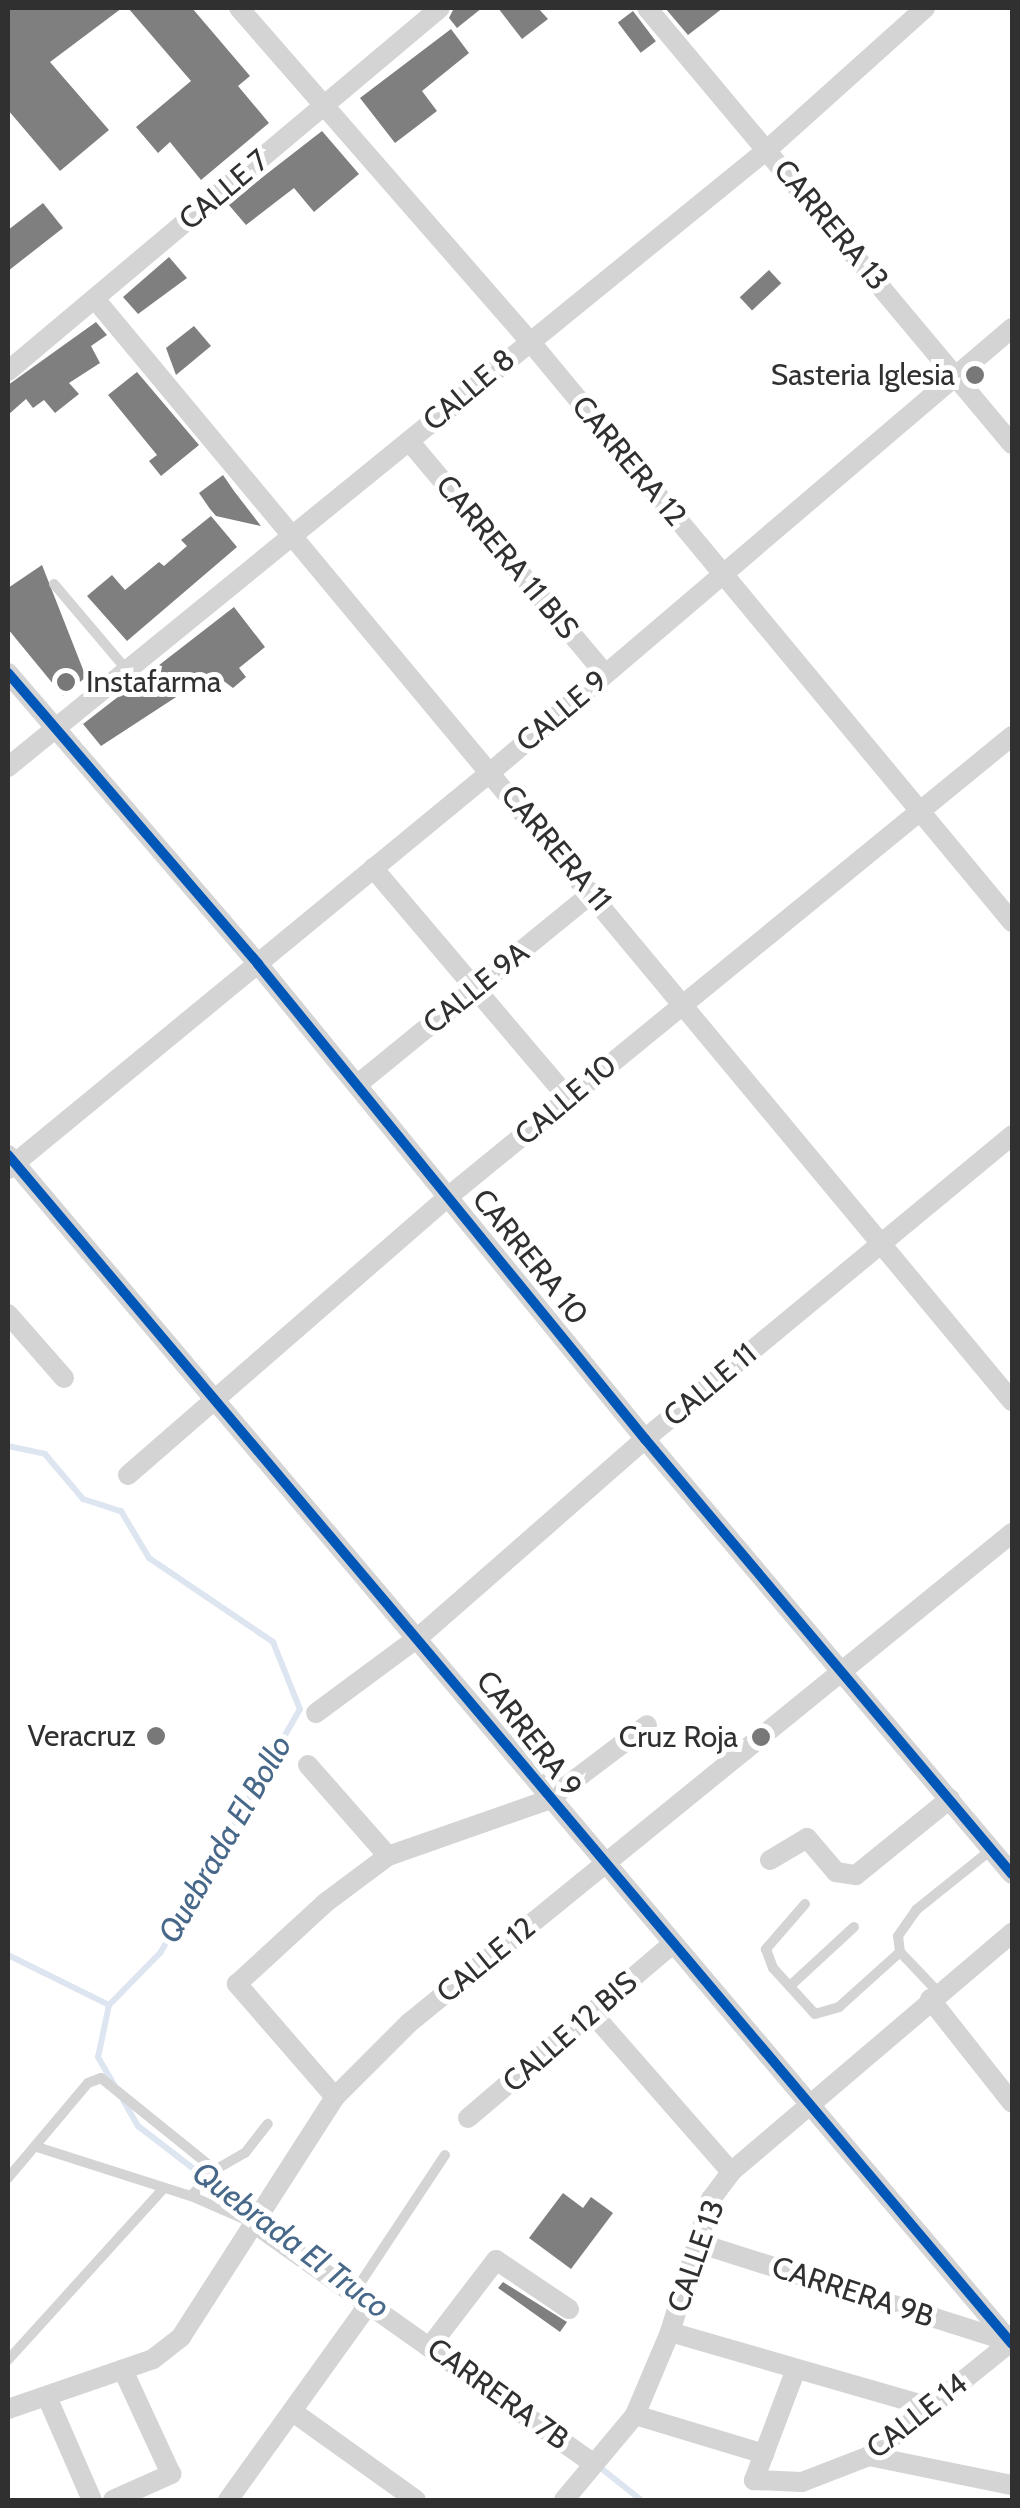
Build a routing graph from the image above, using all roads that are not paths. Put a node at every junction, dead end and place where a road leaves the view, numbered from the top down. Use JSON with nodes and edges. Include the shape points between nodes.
{"nodes":[{"id":1,"x":238,"y":8,"type":"edge"},
{"id":2,"x":440,"y":8,"type":"edge"},
{"id":3,"x":925,"y":8,"type":"edge"},
{"id":4,"x":651,"y":9,"type":"edge"},
{"id":5,"x":322,"y":106,"type":"junction"},
{"id":6,"x":768,"y":149,"type":"junction"},
{"id":7,"x":96,"y":299,"type":"junction"},
{"id":8,"x":1012,"y":328,"type":"edge"},
{"id":9,"x":528,"y":339,"type":"junction"},
{"id":10,"x":8,"y":371,"type":"edge"},
{"id":11,"x":955,"y":376,"type":"junction"},
{"id":12,"x":408,"y":440,"type":"junction"},
{"id":13,"x":1012,"y":444,"type":"edge"},
{"id":14,"x":295,"y":534,"type":"junction"},
{"id":15,"x":722,"y":573,"type":"junction"},
{"id":16,"x":54,"y":584,"type":"dead end"},
{"id":17,"x":127,"y":671,"type":"junction"},
{"id":18,"x":8,"y":672,"type":"edge"},
{"id":19,"x":606,"y":674,"type":"junction"},
{"id":20,"x":55,"y":730,"type":"junction"},
{"id":21,"x":1012,"y":736,"type":"edge"},
{"id":22,"x":8,"y":767,"type":"edge"},
{"id":23,"x":492,"y":771,"type":"junction"},
{"id":24,"x":918,"y":811,"type":"junction"},
{"id":25,"x":373,"y":868,"type":"junction"},
{"id":26,"x":594,"y":892,"type":"junction"},
{"id":27,"x":1012,"y":922,"type":"edge"},
{"id":28,"x":258,"y":964,"type":"junction"},
{"id":29,"x":474,"y":988,"type":"junction"},
{"id":30,"x":684,"y":1001,"type":"junction"},
{"id":31,"x":358,"y":1084,"type":"junction"},
{"id":32,"x":568,"y":1098,"type":"junction"},
{"id":33,"x":1012,"y":1134,"type":"edge"},
{"id":34,"x":10,"y":1163,"type":"edge"},
{"id":35,"x":449,"y":1196,"type":"junction"},
{"id":36,"x":883,"y":1241,"type":"junction"},
{"id":37,"x":8,"y":1314,"type":"edge"},
{"id":38,"x":64,"y":1378,"type":"dead end"},
{"id":39,"x":216,"y":1400,"type":"junction"},
{"id":40,"x":1012,"y":1400,"type":"edge"},
{"id":41,"x":645,"y":1439,"type":"junction"},
{"id":42,"x":128,"y":1475,"type":"dead end"},
{"id":43,"x":1012,"y":1533,"type":"edge"},
{"id":44,"x":420,"y":1636,"type":"junction"},
{"id":45,"x":846,"y":1674,"type":"junction"},
{"id":46,"x":316,"y":1714,"type":"dead end"},
{"id":47,"x":647,"y":1725,"type":"dead end"},
{"id":48,"x":308,"y":1765,"type":"dead end"},
{"id":49,"x":950,"y":1799,"type":"junction"},
{"id":50,"x":548,"y":1800,"type":"junction"},
{"id":51,"x":992,"y":1849,"type":"junction"},
{"id":52,"x":388,"y":1856,"type":"junction"},
{"id":53,"x":770,"y":1860,"type":"dead end"},
{"id":54,"x":603,"y":1866,"type":"junction"},
{"id":55,"x":1012,"y":1874,"type":"edge"},
{"id":56,"x":805,"y":1904,"type":"dead end"},
{"id":57,"x":854,"y":1927,"type":"dead end"},
{"id":58,"x":1012,"y":1933,"type":"edge"},
{"id":59,"x":671,"y":1945,"type":"junction"},
{"id":60,"x":900,"y":1952,"type":"junction"},
{"id":61,"x":790,"y":1986,"type":"junction"},
{"id":62,"x":934,"y":1996,"type":"junction"},
{"id":63,"x":592,"y":2014,"type":"junction"},
{"id":64,"x":334,"y":2098,"type":"junction"},
{"id":65,"x":1012,"y":2103,"type":"edge"},
{"id":66,"x":814,"y":2105,"type":"junction"},
{"id":67,"x":468,"y":2118,"type":"dead end"},
{"id":68,"x":268,"y":2124,"type":"dead end"},
{"id":69,"x":37,"y":2147,"type":"junction"},
{"id":70,"x":445,"y":2155,"type":"dead end"},
{"id":71,"x":215,"y":2170,"type":"junction"},
{"id":72,"x":732,"y":2172,"type":"junction"},
{"id":73,"x":8,"y":2178,"type":"edge"},
{"id":74,"x":164,"y":2188,"type":"junction"},
{"id":75,"x":191,"y":2196,"type":"junction"},
{"id":76,"x":254,"y":2224,"type":"junction"},
{"id":77,"x":694,"y":2242,"type":"junction"},
{"id":78,"x":363,"y":2296,"type":"junction"},
{"id":79,"x":569,"y":2309,"type":"dead end"},
{"id":80,"x":670,"y":2332,"type":"junction"},
{"id":81,"x":1012,"y":2342,"type":"edge"},
{"id":82,"x":431,"y":2345,"type":"junction"},
{"id":83,"x":8,"y":2360,"type":"edge"},
{"id":84,"x":796,"y":2368,"type":"junction"},
{"id":85,"x":123,"y":2370,"type":"junction"},
{"id":86,"x":47,"y":2397,"type":"junction"},
{"id":87,"x":930,"y":2407,"type":"junction"},
{"id":88,"x":8,"y":2409,"type":"edge"},
{"id":89,"x":292,"y":2412,"type":"junction"},
{"id":90,"x":635,"y":2414,"type":"junction"},
{"id":91,"x":764,"y":2454,"type":"junction"},
{"id":92,"x":869,"y":2456,"type":"junction"},
{"id":93,"x":593,"y":2463,"type":"junction"},
{"id":94,"x":1012,"y":2485,"type":"edge"},
{"id":95,"x":392,"y":2494,"type":"edge"},
{"id":96,"x":92,"y":2500,"type":"edge"},
{"id":97,"x":113,"y":2500,"type":"edge"},
{"id":98,"x":228,"y":2500,"type":"edge"},
{"id":99,"x":416,"y":2500,"type":"edge"},
{"id":100,"x":564,"y":2500,"type":"edge"}],
"edges":[{"from":1,"to":5,"type":"street","name":"CARRERA 12"},
{"from":2,"to":5,"type":"street","name":"CALLE 7"},
{"from":3,"to":6,"type":"street","name":"CALLE 8"},
{"from":4,"to":6,"type":"street","name":"CARRERA 13"},
{"from":5,"to":7,"type":"street","name":"CALLE 7"},
{"from":5,"to":9,"type":"street","name":"CARRERA 12"},
{"from":6,"to":9,"type":"street","name":"CALLE 8"},
{"from":6,"to":11,"type":"street","name":"CARRERA 13"},
{"from":7,"to":10,"type":"street","name":"CALLE 7"},
{"from":7,"to":14,"type":"street","name":"CARRERA 11"},
{"from":8,"to":11,"type":"street","name":"CALLE 9"},
{"from":9,"to":12,"type":"street","name":"CALLE 8"},
{"from":9,"to":15,"type":"street","name":"CARRERA 12"},
{"from":11,"to":13,"type":"street","name":"CARRERA 13"},
{"from":11,"to":15,"type":"street","name":"CALLE 9"},
{"from":12,"to":14,"type":"street","name":"CALLE 8"},
{"from":12,"to":19,"type":"street","name":"CARRERA 11 BIS"},
{"from":14,"to":17,"type":"street","name":"CALLE 8"},
{"from":14,"to":23,"type":"street","name":"CARRERA 11"},
{"from":15,"to":19,"type":"street","name":"CALLE 9"},
{"from":15,"to":24,"type":"street","name":"CARRERA 12"},
{"from":16,"to":17,"type":"lane"},
{"from":17,"to":20,"type":"street","name":"CALLE 8"},
{"from":18,"to":20,"type":"street","name":"CARRERA 10"},
{"from":19,"to":23,"type":"street","name":"CALLE 9"},
{"from":20,"to":22,"type":"street","name":"CALLE 8"},
{"from":20,"to":28,"type":"street","name":"CARRERA 10"},
{"from":21,"to":24,"type":"street","name":"CALLE 10"},
{"from":23,"to":25,"type":"street","name":"CALLE 9"},
{"from":23,"to":26,"type":"street","name":"CARRERA 11"},
{"from":24,"to":27,"type":"street","name":"CARRERA 12"},
{"from":24,"to":30,"type":"street","name":"CALLE 10"},
{"from":25,"to":28,"type":"street","name":"CALLE 9"},
{"from":25,"to":29,"type":"street"},
{"from":26,"to":29,"type":"street","name":"CALLE 9A"},
{"from":26,"to":30,"type":"street","name":"CARRERA 11"},
{"from":28,"to":31,"type":"street","name":"CARRERA 10"},
{"from":28,"to":34,"type":"street","name":"CALLE 9"},
{"from":29,"to":31,"type":"street","name":"CALLE 9A"},
{"from":29,"to":32,"type":"street"},
{"from":30,"to":32,"type":"street","name":"CALLE 10"},
{"from":30,"to":36,"type":"street","name":"CARRERA 11"},
{"from":31,"to":35,"type":"street","name":"CARRERA 10"},
{"from":32,"to":35,"type":"street","name":"CALLE 10"},
{"from":33,"to":36,"type":"street","name":"CALLE 11"},
{"from":34,"to":39,"type":"street","name":"CARRERA 9"},
{"from":35,"to":39,"type":"street","name":"CALLE 10"},
{"from":35,"to":41,"type":"street","name":"CARRERA 10"},
{"from":36,"to":40,"type":"street","name":"CARRERA 11"},
{"from":36,"to":41,"type":"street","name":"CALLE 11"},
{"from":37,"to":38,"type":"street"},
{"from":39,"to":42,"type":"street","name":"CALLE 10"},
{"from":39,"to":44,"type":"street","name":"CARRERA 9"},
{"from":41,"to":44,"type":"street","name":"CALLE 11"},
{"from":41,"to":45,"type":"street","name":"CARRERA 10"},
{"from":43,"to":45,"type":"street","name":"CALLE 12"},
{"from":44,"to":46,"type":"street","name":"CALLE 11"},
{"from":44,"to":50,"type":"street","name":"CARRERA 9"},
{"from":45,"to":49,"type":"street","name":"CARRERA 10"},
{"from":45,"to":54,"type":"street","name":"CALLE 12"},
{"from":47,"to":50,"type":"street"},
{"from":48,"to":52,"type":"street"},
{"from":49,"to":51,"type":"street","name":"CARRERA 10"},
{"from":49,"to":53,"type":"street","via":[[856,1874],[836,1872],[807,1838]]},
{"from":50,"to":52,"type":"street"},
{"from":50,"to":54,"type":"street","name":"CARRERA 9"},
{"from":51,"to":55,"type":"street","name":"CARRERA 10"},
{"from":51,"to":60,"type":"lane","via":[[916,1910],[898,1936]]},
{"from":52,"to":64,"type":"street","via":[[325,1902],[237,1984]]},
{"from":54,"to":59,"type":"street","name":"CARRERA 9"},
{"from":54,"to":64,"type":"street","name":"CALLE 12","via":[[409,2022]]},
{"from":56,"to":61,"type":"lane","via":[[766,1949]]},
{"from":57,"to":61,"type":"lane"},
{"from":58,"to":62,"type":"street","name":"CALLE 13"},
{"from":59,"to":63,"type":"street","name":"CALLE 12 BIS"},
{"from":59,"to":66,"type":"street","name":"CARRERA 9"},
{"from":60,"to":61,"type":"lane","via":[[831,2013],[814,2014]]},
{"from":60,"to":62,"type":"lane"},
{"from":62,"to":65,"type":"street"},
{"from":62,"to":66,"type":"street","name":"CALLE 13"},
{"from":63,"to":67,"type":"street","name":"CALLE 12 BIS"},
{"from":63,"to":72,"type":"street"},
{"from":64,"to":76,"type":"street","name":"CALLE 12"},
{"from":66,"to":72,"type":"street","name":"CALLE 13"},
{"from":66,"to":81,"type":"street","name":"CARRERA 9"},
{"from":68,"to":71,"type":"lane","via":[[245,2153]]},
{"from":69,"to":71,"type":"lane","via":[[88,2083],[101,2078]]},
{"from":69,"to":73,"type":"lane"},
{"from":69,"to":74,"type":"lane"},
{"from":70,"to":78,"type":"lane"},
{"from":71,"to":75,"type":"lane"},
{"from":72,"to":77,"type":"street","name":"CALLE 13","via":[[711,2199]]},
{"from":74,"to":75,"type":"lane"},
{"from":74,"to":83,"type":"lane"},
{"from":75,"to":76,"type":"lane"},
{"from":76,"to":78,"type":"street","name":"CARRERA 7B"},
{"from":76,"to":85,"type":"street","name":"CALLE 12","via":[[181,2337],[153,2359]]},
{"from":77,"to":80,"type":"street","name":"CALLE 13"},
{"from":77,"to":81,"type":"street","name":"CARRERA 9B"},
{"from":78,"to":82,"type":"street","name":"CARRERA 7B"},
{"from":78,"to":89,"type":"street"},
{"from":79,"to":82,"type":"street","via":[[496,2260]]},
{"from":80,"to":84,"type":"street"},
{"from":80,"to":90,"type":"street","name":"CALLE 13"},
{"from":81,"to":87,"type":"street","name":"CALLE 14"},
{"from":82,"to":93,"type":"street","name":"CARRERA 7B"},
{"from":84,"to":87,"type":"street"},
{"from":84,"to":91,"type":"street"},
{"from":85,"to":86,"type":"street","name":"CALLE 12"},
{"from":85,"to":97,"type":"street","via":[[170,2474]]},
{"from":86,"to":88,"type":"street","name":"CALLE 12"},
{"from":86,"to":96,"type":"street"},
{"from":87,"to":92,"type":"street","name":"CALLE 14"},
{"from":89,"to":95,"type":"street"},
{"from":89,"to":98,"type":"street"},
{"from":90,"to":91,"type":"street"},
{"from":90,"to":93,"type":"street","name":"CALLE 13"},
{"from":91,"to":92,"type":"street","name":"CALLE 14","via":[[754,2480],[802,2482]]},
{"from":92,"to":94,"type":"street"},
{"from":93,"to":100,"type":"street","name":"CALLE 13"},
{"from":95,"to":99,"type":"street"}]}
